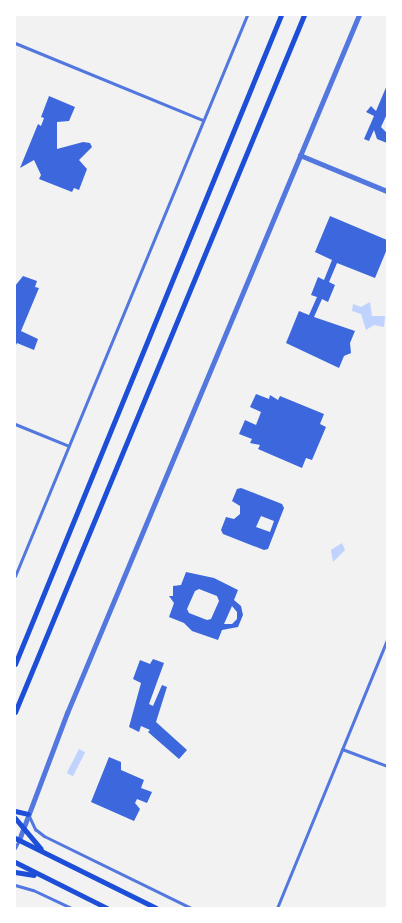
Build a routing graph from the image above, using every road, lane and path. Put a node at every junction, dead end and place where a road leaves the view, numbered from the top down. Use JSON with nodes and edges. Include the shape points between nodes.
{"nodes":[{"id":1,"x":247,"y":15,"type":"edge"},
{"id":2,"x":281,"y":15,"type":"edge"},
{"id":3,"x":304,"y":15,"type":"edge"},
{"id":4,"x":359,"y":15,"type":"edge"},
{"id":5,"x":15,"y":43,"type":"edge"},
{"id":6,"x":203,"y":120,"type":"junction"},
{"id":7,"x":300,"y":155,"type":"junction"},
{"id":8,"x":387,"y":191,"type":"edge"},
{"id":9,"x":15,"y":424,"type":"edge"},
{"id":10,"x":69,"y":446,"type":"junction"},
{"id":11,"x":15,"y":576,"type":"edge"},
{"id":12,"x":387,"y":640,"type":"edge"},
{"id":13,"x":15,"y":664,"type":"edge"},
{"id":14,"x":15,"y":712,"type":"edge"},
{"id":15,"x":342,"y":749,"type":"junction"},
{"id":16,"x":387,"y":766,"type":"edge"},
{"id":17,"x":15,"y":811,"type":"edge"},
{"id":18,"x":28,"y":814,"type":"junction"},
{"id":19,"x":15,"y":818,"type":"edge"},
{"id":20,"x":23,"y":830,"type":"junction"},
{"id":21,"x":17,"y":839,"type":"edge"},
{"id":22,"x":15,"y":848,"type":"edge"},
{"id":23,"x":48,"y":856,"type":"junction"},
{"id":24,"x":15,"y":862,"type":"edge"},
{"id":25,"x":15,"y":872,"type":"edge"},
{"id":26,"x":39,"y":876,"type":"junction"},
{"id":27,"x":15,"y":885,"type":"edge"},
{"id":28,"x":71,"y":908,"type":"edge"},
{"id":29,"x":108,"y":908,"type":"edge"},
{"id":30,"x":156,"y":908,"type":"edge"},
{"id":31,"x":191,"y":908,"type":"edge"},
{"id":32,"x":277,"y":908,"type":"edge"}],
"edges":[{"from":1,"to":6,"type":"street"},
{"from":2,"to":13,"type":"main road"},
{"from":3,"to":14,"type":"main road"},
{"from":4,"to":7,"type":"street"},
{"from":5,"to":6,"type":"street"},
{"from":6,"to":10,"type":"street"},
{"from":7,"to":8,"type":"street"},
{"from":7,"to":18,"type":"street"},
{"from":9,"to":10,"type":"street"},
{"from":10,"to":11,"type":"street"},
{"from":12,"to":15,"type":"street"},
{"from":15,"to":16,"type":"street"},
{"from":15,"to":32,"type":"street"},
{"from":17,"to":18,"type":"main road"},
{"from":18,"to":20,"type":"street"},
{"from":18,"to":31,"type":"street","via":[[35,829],[44,836]]},
{"from":19,"to":20,"type":"main road"},
{"from":20,"to":21,"type":"street"},
{"from":20,"to":23,"type":"main road"},
{"from":21,"to":22,"type":"street"},
{"from":21,"to":23,"type":"main road"},
{"from":23,"to":30,"type":"main road"},
{"from":24,"to":26,"type":"main road"},
{"from":25,"to":26,"type":"main road"},
{"from":26,"to":29,"type":"main road"},
{"from":27,"to":28,"type":"street"}]}
